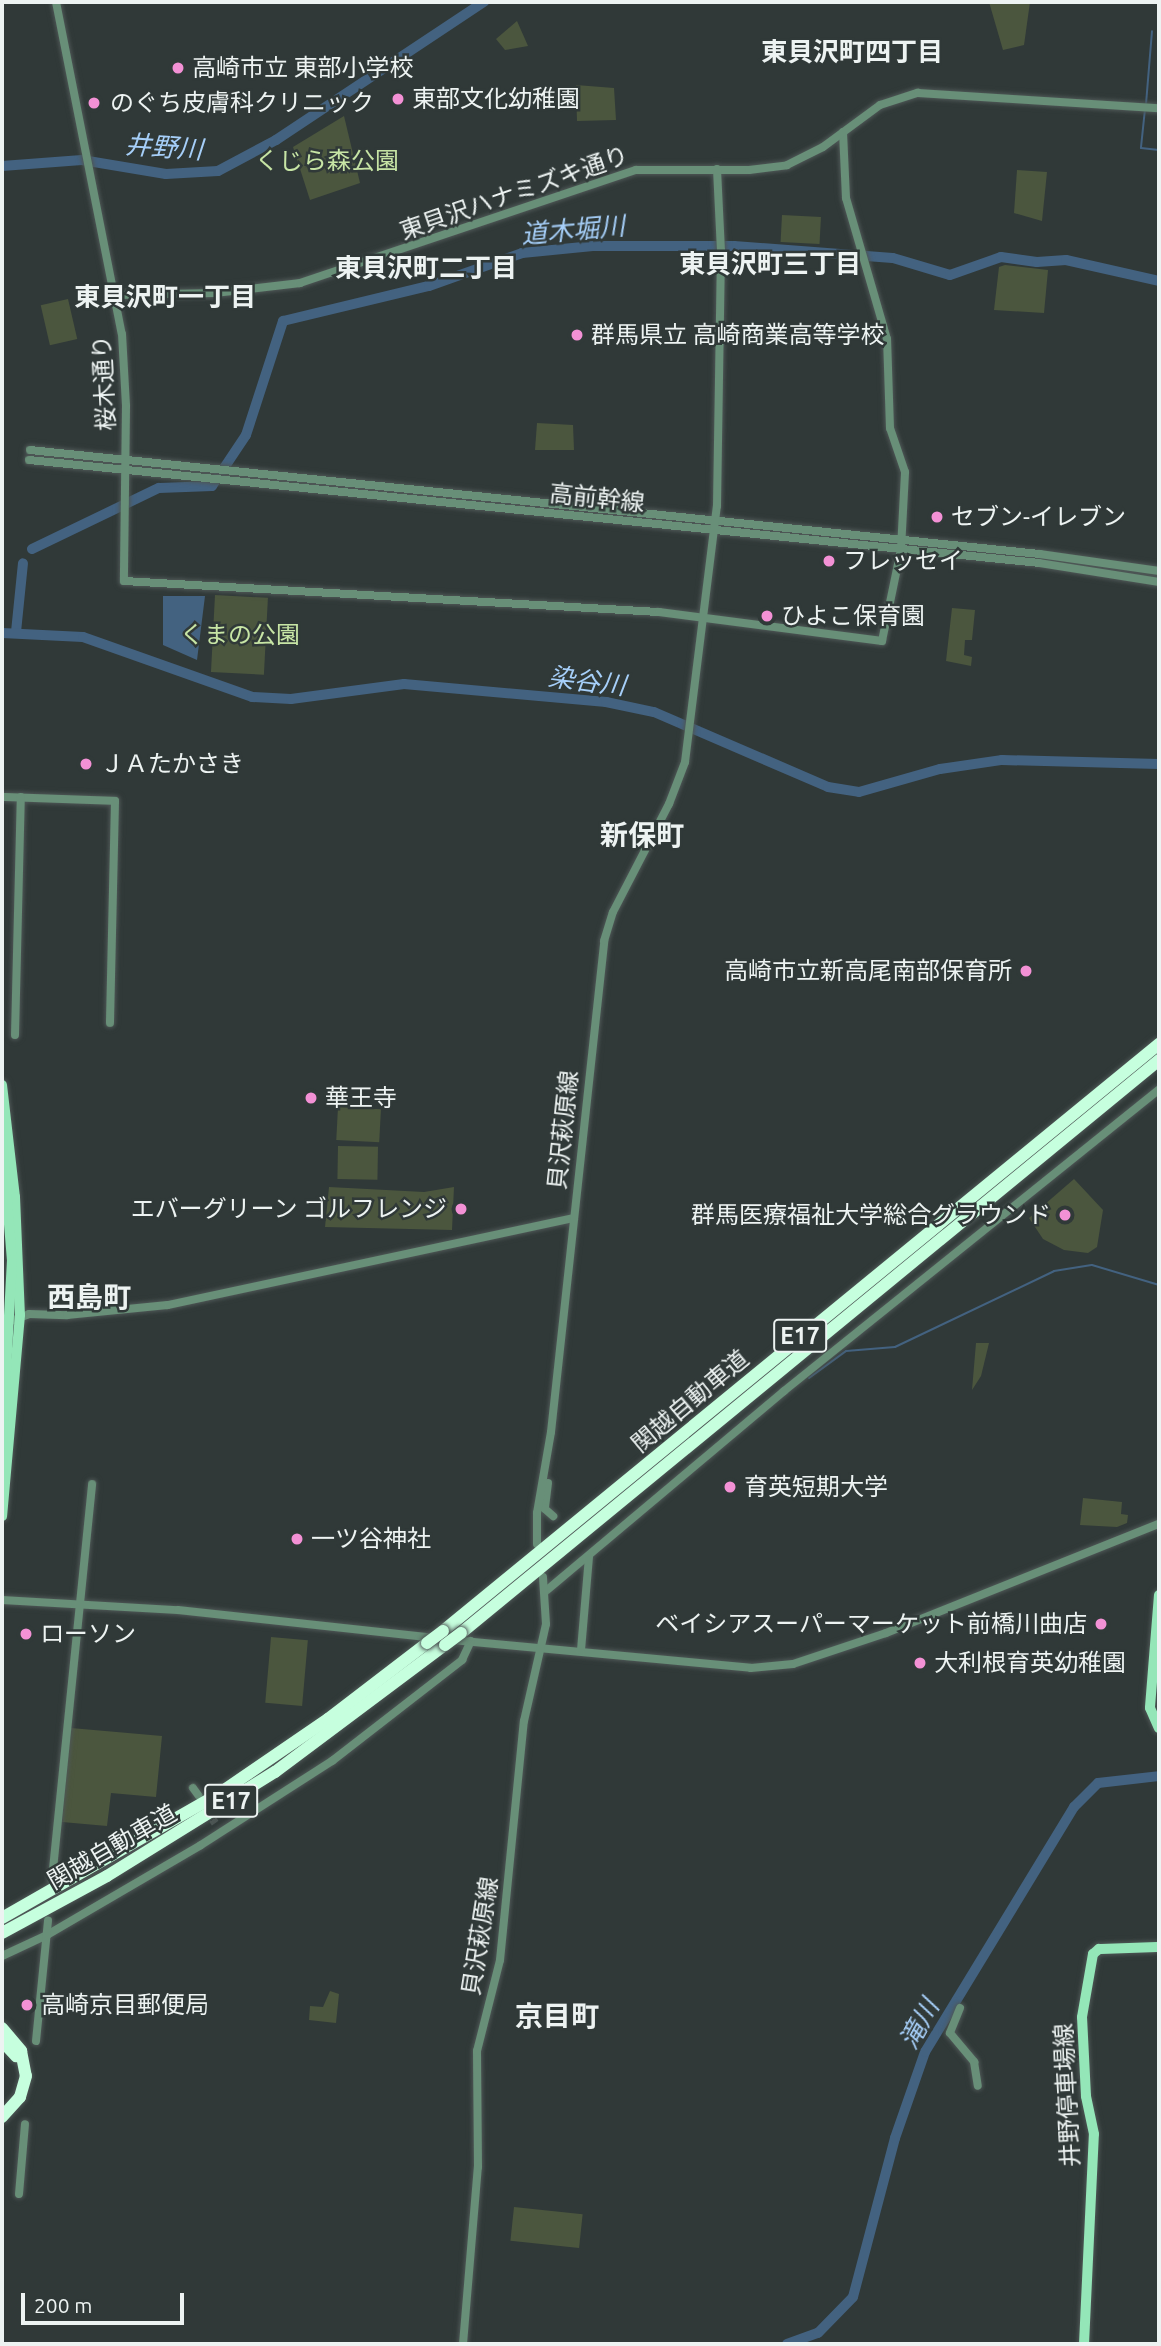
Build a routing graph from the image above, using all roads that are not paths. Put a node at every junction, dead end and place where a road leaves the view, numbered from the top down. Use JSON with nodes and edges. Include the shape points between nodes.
{"nodes":[{"id":1,"x":56,"y":2,"type":"edge"},
{"id":2,"x":1159,"y":108,"type":"edge"},
{"id":3,"x":843,"y":132,"type":"junction"},
{"id":4,"x":717,"y":169,"type":"junction"},
{"id":5,"x":116,"y":295,"type":"junction"},
{"id":6,"x":29,"y":455,"type":"dead end"},
{"id":7,"x":125,"y":465,"type":"junction"},
{"id":8,"x":716,"y":520,"type":"junction"},
{"id":9,"x":715,"y":531,"type":"junction"},
{"id":10,"x":902,"y":539,"type":"junction"},
{"id":11,"x":901,"y":549,"type":"junction"},
{"id":12,"x":1159,"y":571,"type":"edge"},
{"id":13,"x":1159,"y":582,"type":"edge"},
{"id":14,"x":704,"y":616,"type":"junction"},
{"id":15,"x":2,"y":797,"type":"edge"},
{"id":16,"x":21,"y":797,"type":"junction"},
{"id":17,"x":110,"y":1023,"type":"dead end"},
{"id":18,"x":15,"y":1035,"type":"dead end"},
{"id":19,"x":1159,"y":1044,"type":"edge"},
{"id":20,"x":1159,"y":1060,"type":"edge"},
{"id":21,"x":2,"y":1085,"type":"edge"},
{"id":22,"x":1159,"y":1090,"type":"edge"},
{"id":23,"x":2,"y":1139,"type":"edge"},
{"id":24,"x":573,"y":1218,"type":"junction"},
{"id":25,"x":15,"y":1318,"type":"junction"},
{"id":26,"x":2,"y":1446,"type":"edge"},
{"id":27,"x":548,"y":1459,"type":"junction"},
{"id":28,"x":92,"y":1484,"type":"dead end"},
{"id":29,"x":2,"y":1516,"type":"edge"},
{"id":30,"x":553,"y":1516,"type":"dead end"},
{"id":31,"x":1159,"y":1524,"type":"edge"},
{"id":32,"x":537,"y":1544,"type":"dead end"},
{"id":33,"x":589,"y":1556,"type":"junction"},
{"id":34,"x":543,"y":1577,"type":"dead end"},
{"id":35,"x":547,"y":1590,"type":"junction"},
{"id":36,"x":1159,"y":1595,"type":"edge"},
{"id":37,"x":2,"y":1600,"type":"edge"},
{"id":38,"x":81,"y":1602,"type":"junction"},
{"id":39,"x":471,"y":1642,"type":"junction"},
{"id":40,"x":541,"y":1646,"type":"junction"},
{"id":41,"x":580,"y":1650,"type":"junction"},
{"id":42,"x":1159,"y":1728,"type":"edge"},
{"id":43,"x":215,"y":1823,"type":"tunnel mouth"},
{"id":44,"x":221,"y":1833,"type":"junction"},
{"id":45,"x":52,"y":1879,"type":"dead end"},
{"id":46,"x":2,"y":1918,"type":"edge"},
{"id":47,"x":48,"y":1921,"type":"dead end"},
{"id":48,"x":2,"y":1933,"type":"edge"},
{"id":49,"x":47,"y":1935,"type":"junction"},
{"id":50,"x":1159,"y":1947,"type":"edge"},
{"id":51,"x":2,"y":1956,"type":"edge"},
{"id":52,"x":960,"y":2008,"type":"dead end"},
{"id":53,"x":2,"y":2028,"type":"edge"},
{"id":54,"x":2,"y":2041,"type":"edge"},
{"id":55,"x":36,"y":2041,"type":"dead end"},
{"id":56,"x":978,"y":2086,"type":"dead end"},
{"id":57,"x":2,"y":2109,"type":"edge"},
{"id":58,"x":2,"y":2116,"type":"edge"},
{"id":59,"x":25,"y":2124,"type":"dead end"},
{"id":60,"x":19,"y":2194,"type":"dead end"},
{"id":61,"x":463,"y":2344,"type":"edge"},
{"id":62,"x":1084,"y":2344,"type":"edge"}],
"edges":[{"from":1,"to":5,"type":"street","name":"桜木通り"},
{"from":2,"to":3,"type":"street","name":"東貝沢ハナミズキ通り","via":[[932,91],[880,105]]},
{"from":3,"to":4,"type":"street","name":"東貝沢ハナミズキ通り","via":[[787,165]]},
{"from":3,"to":10,"type":"street","via":[[846,198],[889,348],[890,428],[905,472]]},
{"from":4,"to":5,"type":"street","name":"東貝沢ハナミズキ通り","via":[[648,168],[620,173],[300,283],[229,293]]},
{"from":4,"to":8,"type":"street","name":"貝沢萩原線","via":[[721,251]]},
{"from":5,"to":7,"type":"street","name":"桜木通り","via":[[126,406]]},
{"from":6,"to":7,"type":"street","name":"高前幹線"},
{"from":7,"to":8,"type":"street","name":"高前幹線"},
{"from":7,"to":9,"type":"street","name":"高前幹線"},
{"from":7,"to":14,"type":"street","name":"桜木通り","via":[[124,581]]},
{"from":8,"to":9,"type":"street","name":"貝沢萩原線"},
{"from":8,"to":10,"type":"street","name":"高前幹線"},
{"from":9,"to":11,"type":"street","name":"高前幹線"},
{"from":9,"to":14,"type":"street","name":"貝沢萩原線"},
{"from":10,"to":11,"type":"street"},
{"from":10,"to":12,"type":"street","name":"高前幹線"},
{"from":11,"to":13,"type":"street","name":"高前幹線","via":[[1039,563]]},
{"from":11,"to":14,"type":"street","via":[[882,640]]},
{"from":14,"to":24,"type":"street","name":"貝沢萩原線","via":[[685,762],[604,941]]},
{"from":15,"to":16,"type":"street"},
{"from":16,"to":17,"type":"street","via":[[115,801]]},
{"from":16,"to":18,"type":"street"},
{"from":19,"to":46,"type":"highway","name":"関越自動車道","number":"E17","bridge":true,"via":[[443,1631],[328,1719],[217,1795]]},
{"from":20,"to":48,"type":"highway","name":"関越自動車道","number":"E17","bridge":true,"via":[[461,1633],[275,1772],[107,1876]]},
{"from":21,"to":25,"type":"main road","via":[[15,1197]]},
{"from":22,"to":33,"type":"street","via":[[784,1391]]},
{"from":23,"to":25,"type":"main road"},
{"from":24,"to":25,"type":"street","via":[[149,1308]]},
{"from":24,"to":27,"type":"street","name":"貝沢萩原線"},
{"from":25,"to":26,"type":"main road"},
{"from":25,"to":29,"type":"main road"},
{"from":27,"to":30,"type":"street","via":[[545,1509]]},
{"from":27,"to":32,"type":"street","name":"貝沢萩原線","via":[[537,1513]]},
{"from":28,"to":38,"type":"street"},
{"from":31,"to":41,"type":"street","via":[[886,1633],[793,1664],[751,1668]]},
{"from":33,"to":35,"type":"street"},
{"from":33,"to":41,"type":"street"},
{"from":34,"to":35,"type":"street","name":"貝沢萩原線"},
{"from":35,"to":40,"type":"street","name":"貝沢萩原線"},
{"from":36,"to":42,"type":"main road","via":[[1150,1708]]},
{"from":37,"to":38,"type":"street"},
{"from":38,"to":39,"type":"street"},
{"from":38,"to":45,"type":"street"},
{"from":39,"to":40,"type":"street"},
{"from":39,"to":44,"type":"street","via":[[462,1660],[378,1726]]},
{"from":40,"to":41,"type":"street"},
{"from":40,"to":61,"type":"street","name":"貝沢萩原線","via":[[524,1721],[500,1959],[477,2050],[478,2167]]},
{"from":43,"to":44,"type":"street"},
{"from":44,"to":49,"type":"street"},
{"from":47,"to":49,"type":"street"},
{"from":49,"to":51,"type":"street"},
{"from":49,"to":55,"type":"street"},
{"from":50,"to":62,"type":"main road","name":"井野停車場線","via":[[1099,1949],[1093,1954],[1082,2017],[1086,2093],[1094,2134]]},
{"from":52,"to":56,"type":"street","via":[[950,2034],[974,2062]]},
{"from":53,"to":58,"type":"highway","via":[[21,2051],[26,2076],[20,2097]]},
{"from":54,"to":57,"type":"highway","via":[[14,2053],[20,2076],[16,2093]]},
{"from":59,"to":60,"type":"street"}]}
